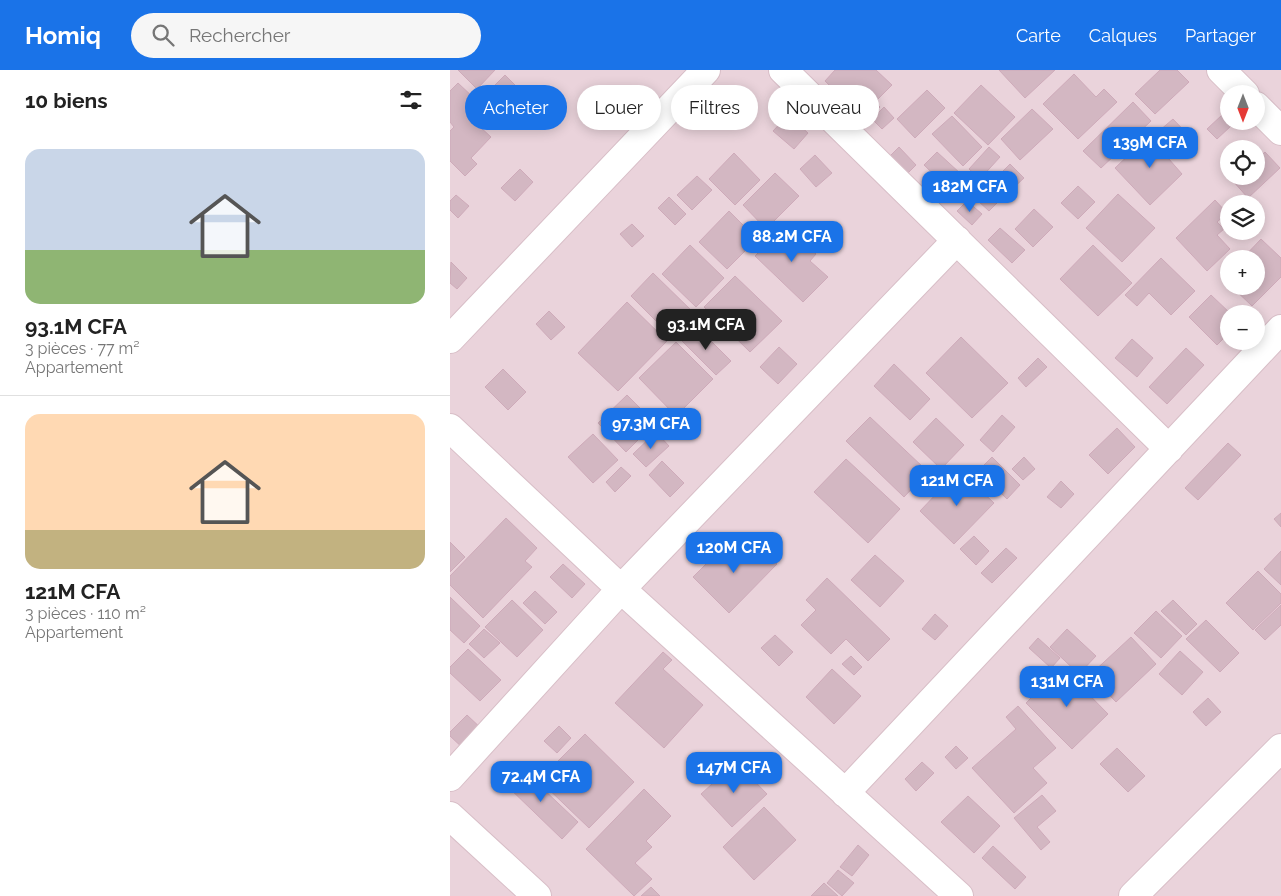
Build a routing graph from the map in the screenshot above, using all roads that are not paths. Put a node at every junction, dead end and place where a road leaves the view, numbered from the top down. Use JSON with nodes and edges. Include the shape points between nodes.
{"nodes":[{"id":1,"x":706,"y":70,"type":"edge"},
{"id":2,"x":783,"y":70,"type":"edge"},
{"id":3,"x":1221,"y":70,"type":"edge"},
{"id":4,"x":1235,"y":85,"type":"edge"},
{"id":5,"x":1265,"y":115,"type":"edge"},
{"id":6,"x":1281,"y":131,"type":"edge"},
{"id":7,"x":957,"y":240,"type":"junction"},
{"id":8,"x":1281,"y":328,"type":"edge"},
{"id":9,"x":450,"y":339,"type":"edge"},
{"id":10,"x":450,"y":428,"type":"edge"},
{"id":11,"x":1169,"y":448,"type":"junction"},
{"id":12,"x":621,"y":589,"type":"junction"},
{"id":13,"x":1281,"y":748,"type":"edge"},
{"id":14,"x":450,"y":777,"type":"edge"},
{"id":15,"x":845,"y":793,"type":"junction"},
{"id":16,"x":450,"y":816,"type":"edge"},
{"id":17,"x":537,"y":896,"type":"edge"},
{"id":18,"x":958,"y":896,"type":"edge"},
{"id":19,"x":1133,"y":896,"type":"edge"}],
"edges":[{"from":1,"to":9,"type":"street"},
{"from":2,"to":7,"type":"street"},
{"from":3,"to":4,"type":"street"},
{"from":5,"to":6,"type":"street"},
{"from":7,"to":11,"type":"street"},
{"from":7,"to":12,"type":"street"},
{"from":8,"to":11,"type":"street"},
{"from":10,"to":12,"type":"street"},
{"from":11,"to":15,"type":"street"},
{"from":12,"to":14,"type":"street"},
{"from":12,"to":15,"type":"street"},
{"from":13,"to":19,"type":"street"},
{"from":15,"to":18,"type":"street"},
{"from":16,"to":17,"type":"street"}]}
